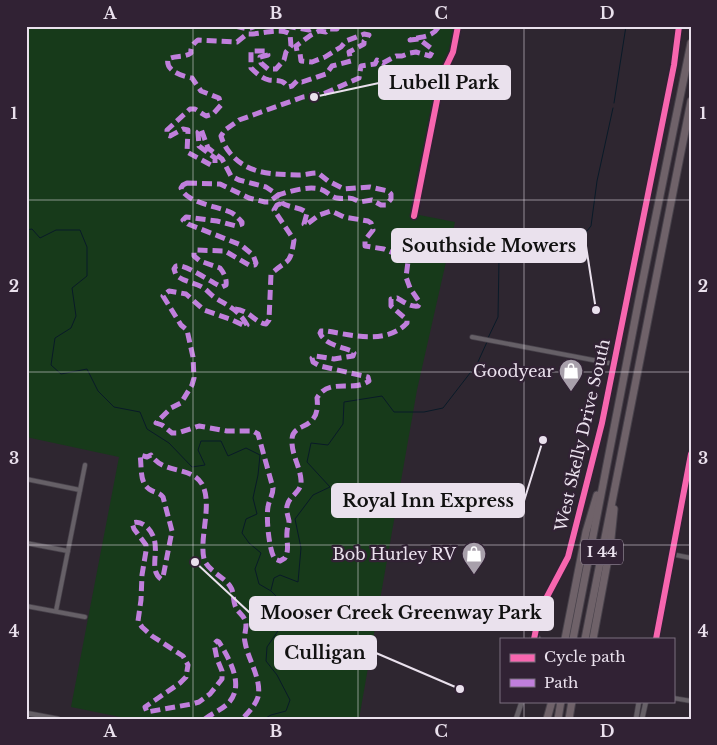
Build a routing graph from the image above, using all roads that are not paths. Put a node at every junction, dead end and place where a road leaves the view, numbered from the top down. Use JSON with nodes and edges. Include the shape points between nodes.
{"nodes":[{"id":1,"x":458,"y":26,"type":"edge"},
{"id":2,"x":678,"y":26,"type":"edge"},
{"id":3,"x":691,"y":42,"type":"edge"},
{"id":4,"x":691,"y":101,"type":"edge"},
{"id":5,"x":414,"y":216,"type":"dead end"},
{"id":6,"x":472,"y":337,"type":"dead end"},
{"id":7,"x":614,"y":364,"type":"junction"},
{"id":8,"x":691,"y":454,"type":"edge"},
{"id":9,"x":607,"y":464,"type":"junction"},
{"id":10,"x":84,"y":465,"type":"dead end"},
{"id":11,"x":618,"y":466,"type":"junction"},
{"id":12,"x":26,"y":479,"type":"edge"},
{"id":13,"x":80,"y":490,"type":"junction"},
{"id":14,"x":26,"y":543,"type":"edge"},
{"id":15,"x":68,"y":551,"type":"junction"},
{"id":16,"x":671,"y":554,"type":"junction"},
{"id":17,"x":691,"y":558,"type":"edge"},
{"id":18,"x":26,"y":606,"type":"edge"},
{"id":19,"x":56,"y":611,"type":"junction"},
{"id":20,"x":85,"y":617,"type":"dead end"},
{"id":21,"x":566,"y":636,"type":"edge"},
{"id":22,"x":535,"y":638,"type":"edge"},
{"id":23,"x":573,"y":638,"type":"edge"},
{"id":24,"x":585,"y":638,"type":"edge"},
{"id":25,"x":593,"y":638,"type":"edge"},
{"id":26,"x":655,"y":638,"type":"edge"},
{"id":27,"x":674,"y":698,"type":"edge"},
{"id":28,"x":691,"y":701,"type":"edge"},
{"id":29,"x":522,"y":702,"type":"edge"},
{"id":30,"x":552,"y":702,"type":"edge"},
{"id":31,"x":561,"y":702,"type":"edge"},
{"id":32,"x":572,"y":702,"type":"edge"},
{"id":33,"x":639,"y":702,"type":"edge"},
{"id":34,"x":646,"y":702,"type":"edge"},
{"id":35,"x":26,"y":712,"type":"edge"},
{"id":36,"x":58,"y":719,"type":"edge"},
{"id":37,"x":516,"y":719,"type":"edge"},
{"id":38,"x":548,"y":719,"type":"edge"},
{"id":39,"x":558,"y":719,"type":"edge"},
{"id":40,"x":569,"y":719,"type":"edge"},
{"id":41,"x":636,"y":719,"type":"edge"},
{"id":42,"x":642,"y":719,"type":"edge"}],
"edges":[{"from":1,"to":5,"type":"street","via":[[442,75]]},
{"from":2,"to":7,"type":"street","name":"West Skelly Drive South","via":[[674,65]]},
{"from":3,"to":9,"type":"highway","number":"I 44"},
{"from":4,"to":11,"type":"highway","number":"I 44"},
{"from":6,"to":7,"type":"street"},
{"from":7,"to":22,"type":"street","name":"West Skelly Drive South","via":[[568,557],[543,604]]},
{"from":8,"to":16,"type":"street"},
{"from":9,"to":21,"type":"highway","via":[[586,532]]},
{"from":9,"to":23,"type":"highway","number":"I 44"},
{"from":10,"to":13,"type":"street"},
{"from":11,"to":24,"type":"highway","number":"I 44"},
{"from":11,"to":25,"type":"highway","via":[[610,548]]},
{"from":12,"to":13,"type":"street"},
{"from":13,"to":15,"type":"street"},
{"from":14,"to":15,"type":"street"},
{"from":15,"to":19,"type":"street"},
{"from":16,"to":17,"type":"street"},
{"from":16,"to":26,"type":"street"},
{"from":18,"to":19,"type":"street"},
{"from":19,"to":20,"type":"street"},
{"from":27,"to":28,"type":"street"},
{"from":29,"to":37,"type":"street"},
{"from":30,"to":38,"type":"highway"},
{"from":31,"to":39,"type":"highway"},
{"from":32,"to":40,"type":"highway"},
{"from":33,"to":41,"type":"street"},
{"from":34,"to":42,"type":"street"},
{"from":35,"to":36,"type":"street"}]}
